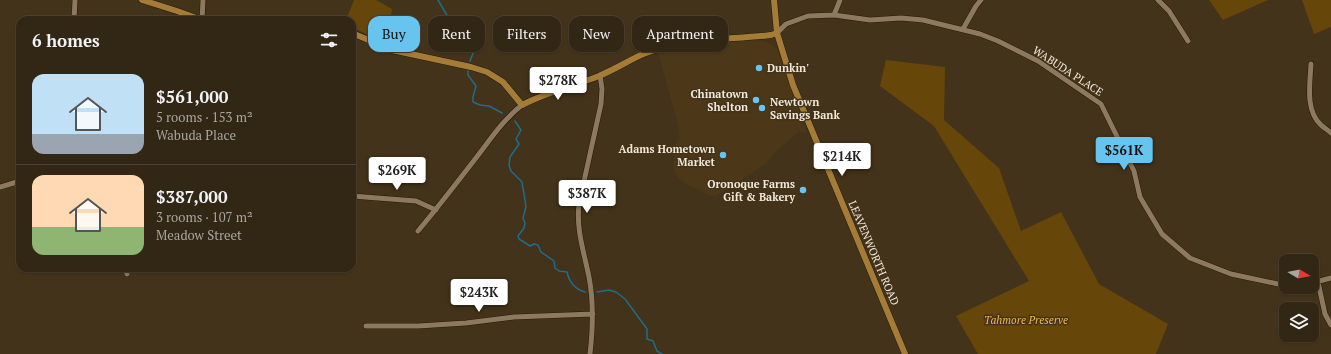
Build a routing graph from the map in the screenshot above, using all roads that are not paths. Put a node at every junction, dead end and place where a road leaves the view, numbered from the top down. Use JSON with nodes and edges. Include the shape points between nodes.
{"nodes":[{"id":1,"x":75,"y":0,"type":"edge"},
{"id":2,"x":142,"y":0,"type":"edge"},
{"id":3,"x":203,"y":0,"type":"edge"},
{"id":4,"x":774,"y":0,"type":"edge"},
{"id":5,"x":840,"y":0,"type":"edge"},
{"id":6,"x":981,"y":0,"type":"edge"},
{"id":7,"x":1158,"y":0,"type":"edge"},
{"id":8,"x":834,"y":15,"type":"junction"},
{"id":9,"x":74,"y":16,"type":"edge"},
{"id":10,"x":191,"y":16,"type":"edge"},
{"id":11,"x":202,"y":16,"type":"edge"},
{"id":12,"x":963,"y":29,"type":"junction"},
{"id":13,"x":777,"y":33,"type":"junction"},
{"id":14,"x":356,"y":35,"type":"edge"},
{"id":15,"x":1188,"y":41,"type":"dead end"},
{"id":16,"x":1311,"y":64,"type":"dead end"},
{"id":17,"x":600,"y":75,"type":"junction"},
{"id":18,"x":522,"y":105,"type":"junction"},
{"id":19,"x":1331,"y":133,"type":"edge"},
{"id":20,"x":16,"y":182,"type":"edge"},
{"id":21,"x":0,"y":187,"type":"edge"},
{"id":22,"x":356,"y":196,"type":"edge"},
{"id":23,"x":436,"y":210,"type":"junction"},
{"id":24,"x":418,"y":231,"type":"dead end"},
{"id":25,"x":1331,"y":278,"type":"edge"},
{"id":26,"x":1319,"y":282,"type":"edge"},
{"id":27,"x":1279,"y":284,"type":"edge"},
{"id":28,"x":1319,"y":287,"type":"edge"},
{"id":29,"x":593,"y":314,"type":"junction"},
{"id":30,"x":1331,"y":325,"type":"edge"},
{"id":31,"x":366,"y":326,"type":"dead end"},
{"id":32,"x":590,"y":354,"type":"edge"},
{"id":33,"x":905,"y":354,"type":"edge"}],
"edges":[{"from":1,"to":9,"type":"street"},
{"from":2,"to":10,"type":"main road"},
{"from":3,"to":11,"type":"street"},
{"from":4,"to":13,"type":"main road","name":"LEAVENWORTH ROAD"},
{"from":5,"to":8,"type":"street"},
{"from":6,"to":12,"type":"street"},
{"from":7,"to":15,"type":"street","via":[[1170,11]]},
{"from":8,"to":12,"type":"street","name":"WABUDA PLACE","via":[[870,20],[923,20]]},
{"from":8,"to":13,"type":"street","name":"WABUDA PLACE","via":[[808,16],[786,24]]},
{"from":12,"to":27,"type":"street","name":"WABUDA PLACE","via":[[980,34],[1038,61],[1101,104],[1134,171],[1140,197],[1148,211],[1162,234],[1190,258],[1231,274]]},
{"from":13,"to":17,"type":"main road","via":[[669,45],[636,56]]},
{"from":13,"to":33,"type":"main road","name":"LEAVENWORTH ROAD","via":[[793,85]]},
{"from":14,"to":18,"type":"main road","via":[[392,50],[488,72],[503,82]]},
{"from":16,"to":19,"type":"street","via":[[1309,98],[1312,112],[1319,124]]},
{"from":17,"to":18,"type":"main road"},
{"from":17,"to":29,"type":"street","via":[[602,104],[578,216]]},
{"from":18,"to":23,"type":"street","via":[[502,124]]},
{"from":20,"to":21,"type":"street"},
{"from":22,"to":23,"type":"street","via":[[416,201]]},
{"from":23,"to":24,"type":"street"},
{"from":25,"to":26,"type":"street"},
{"from":28,"to":30,"type":"street","via":[[1325,314]]},
{"from":29,"to":31,"type":"street","via":[[521,316],[418,326]]},
{"from":29,"to":32,"type":"street"}]}
